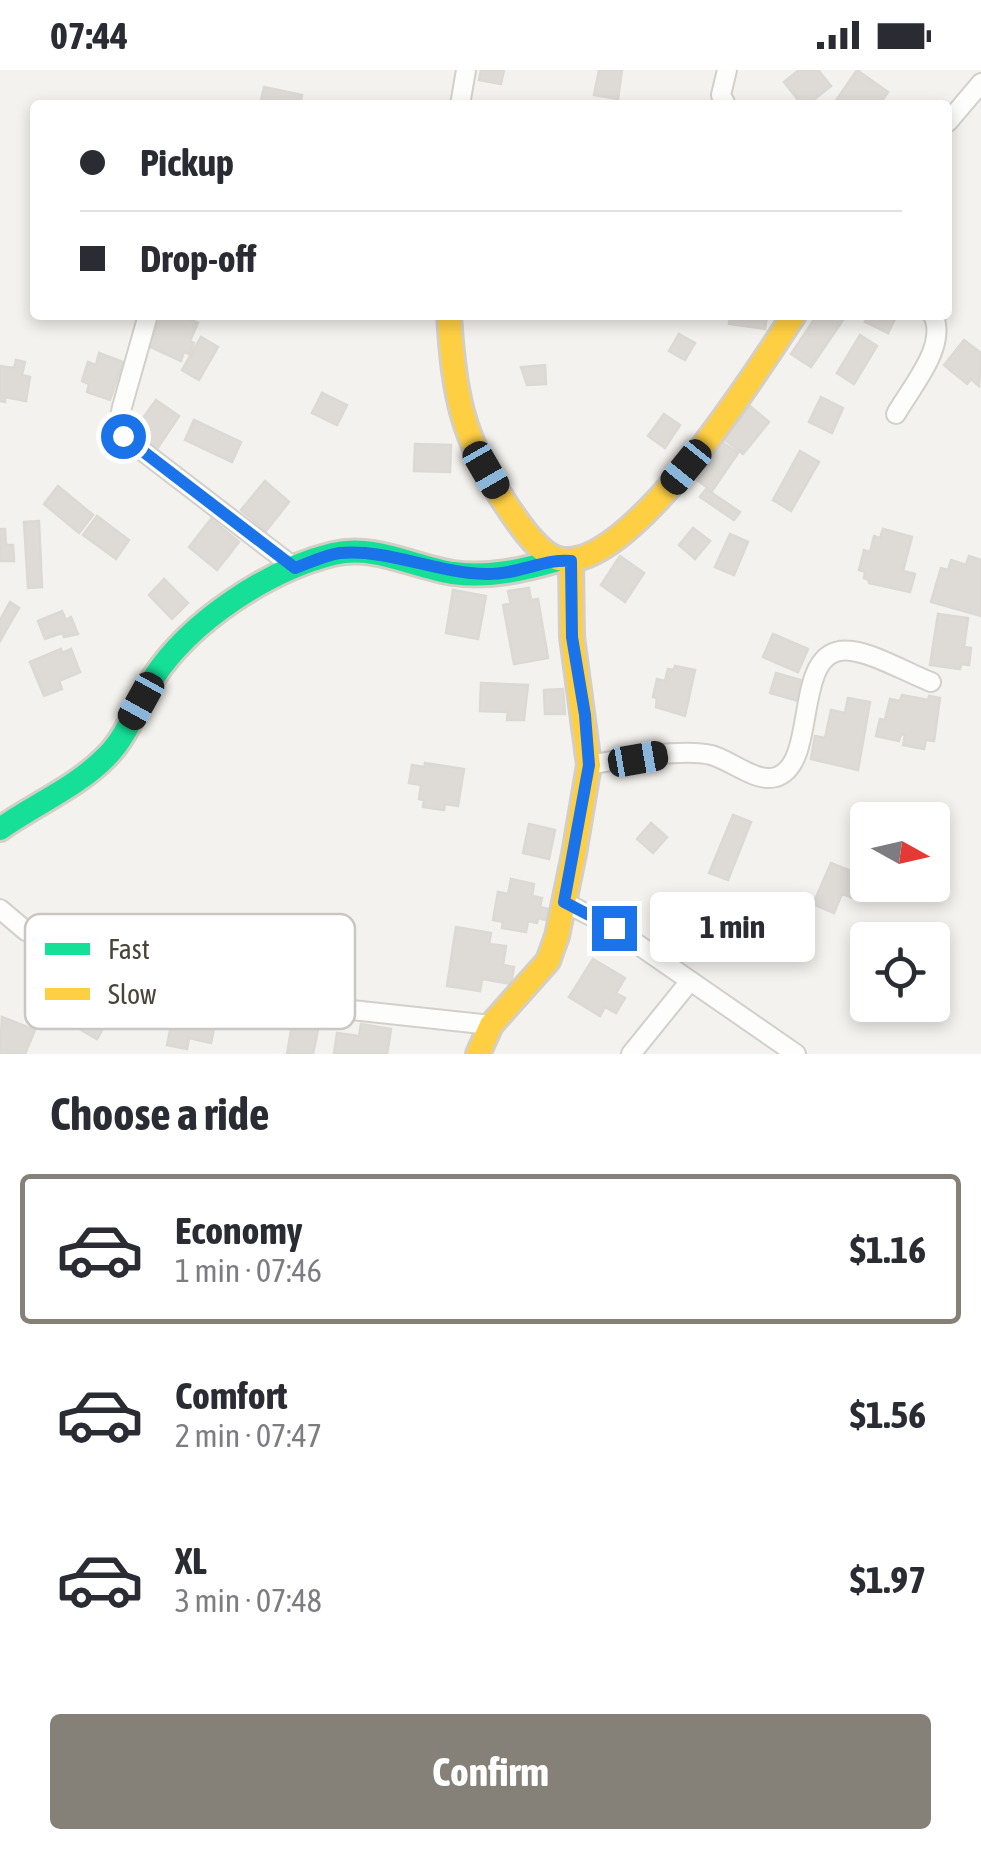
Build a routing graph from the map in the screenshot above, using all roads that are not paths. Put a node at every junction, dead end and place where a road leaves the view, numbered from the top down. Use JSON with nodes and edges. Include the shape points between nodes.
{"nodes":[{"id":1,"x":466,"y":70,"type":"edge"},
{"id":2,"x":727,"y":70,"type":"edge"},
{"id":3,"x":981,"y":83,"type":"edge"},
{"id":4,"x":461,"y":100,"type":"edge"},
{"id":5,"x":723,"y":100,"type":"edge"},
{"id":6,"x":952,"y":117,"type":"edge"},
{"id":7,"x":147,"y":320,"type":"edge"},
{"id":8,"x":450,"y":320,"type":"edge"},
{"id":9,"x":791,"y":320,"type":"edge"},
{"id":10,"x":935,"y":320,"type":"edge"},
{"id":11,"x":896,"y":414,"type":"dead end"},
{"id":12,"x":565,"y":560,"type":"junction"},
{"id":13,"x":295,"y":568,"type":"junction"},
{"id":14,"x":931,"y":682,"type":"dead end"},
{"id":15,"x":589,"y":765,"type":"junction"},
{"id":16,"x":0,"y":830,"type":"edge"},
{"id":17,"x":564,"y":902,"type":"junction"},
{"id":18,"x":0,"y":910,"type":"edge"},
{"id":19,"x":25,"y":931,"type":"edge"},
{"id":20,"x":690,"y":981,"type":"junction"},
{"id":21,"x":355,"y":1010,"type":"edge"},
{"id":22,"x":492,"y":1024,"type":"junction"},
{"id":23,"x":478,"y":1054,"type":"edge"},
{"id":24,"x":631,"y":1054,"type":"edge"},
{"id":25,"x":796,"y":1054,"type":"edge"}],
"edges":[{"from":1,"to":4,"type":"street"},
{"from":2,"to":5,"type":"street"},
{"from":3,"to":6,"type":"street"},
{"from":7,"to":13,"type":"street","via":[[122,407],[123,436]]},
{"from":8,"to":12,"type":"street","via":[[455,395],[486,470],[514,517]]},
{"from":9,"to":12,"type":"street","via":[[670,487],[609,544]]},
{"from":10,"to":11,"type":"street","via":[[936,344]]},
{"from":12,"to":13,"type":"street","via":[[490,574],[374,553],[336,553]]},
{"from":12,"to":15,"type":"street"},
{"from":13,"to":16,"type":"street","via":[[200,626],[172,652],[107,756]]},
{"from":14,"to":15,"type":"street","via":[[850,650],[829,655],[814,673],[798,746],[780,776],[766,778],[710,754]]},
{"from":15,"to":17,"type":"street"},
{"from":17,"to":20,"type":"street"},
{"from":17,"to":22,"type":"street","via":[[548,961]]},
{"from":18,"to":19,"type":"street"},
{"from":20,"to":24,"type":"street"},
{"from":20,"to":25,"type":"street"},
{"from":21,"to":22,"type":"street"},
{"from":22,"to":23,"type":"street"}]}
